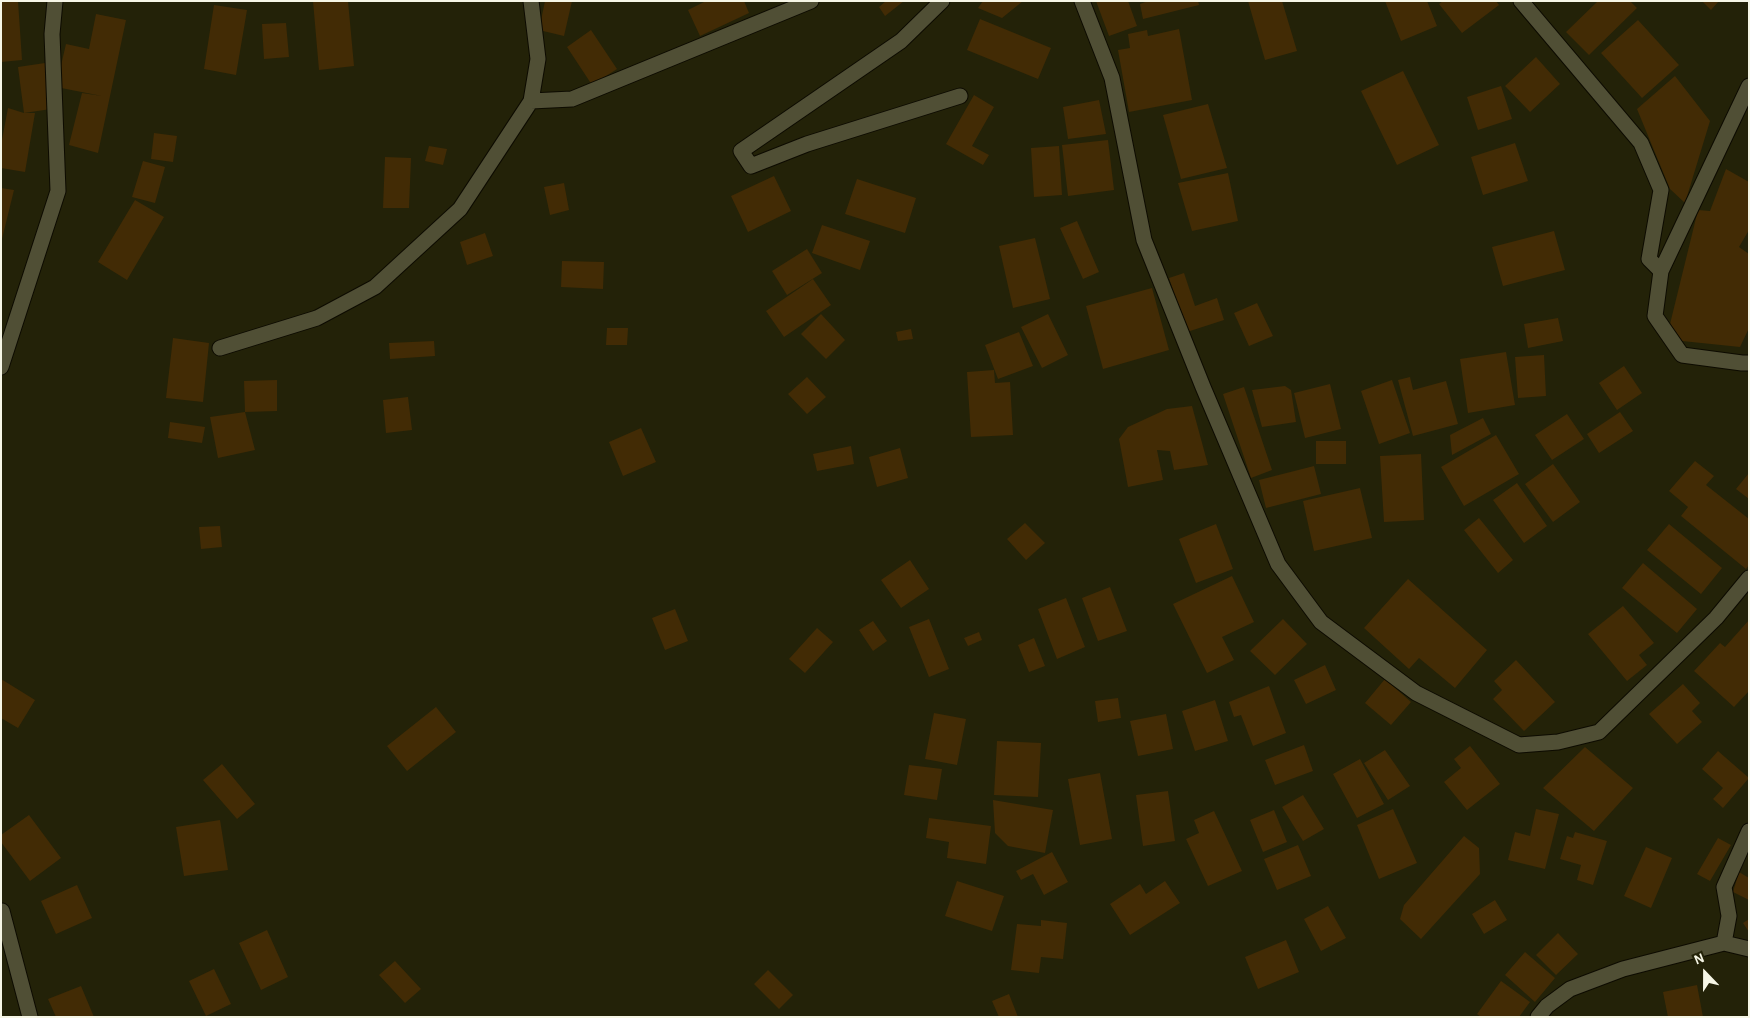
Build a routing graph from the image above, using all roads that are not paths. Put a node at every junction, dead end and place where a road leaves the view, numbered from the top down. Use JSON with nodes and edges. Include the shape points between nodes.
{"nodes":[{"id":1,"x":55,"y":1,"type":"edge"},
{"id":2,"x":531,"y":1,"type":"edge"},
{"id":3,"x":811,"y":1,"type":"edge"},
{"id":4,"x":942,"y":1,"type":"edge"},
{"id":5,"x":1082,"y":1,"type":"edge"},
{"id":6,"x":1521,"y":1,"type":"edge"},
{"id":7,"x":1749,"y":86,"type":"edge"},
{"id":8,"x":960,"y":96,"type":"dead end"},
{"id":9,"x":531,"y":101,"type":"junction"},
{"id":10,"x":1661,"y":271,"type":"junction"},
{"id":11,"x":220,"y":348,"type":"dead end"},
{"id":12,"x":1749,"y":363,"type":"edge"},
{"id":13,"x":1,"y":367,"type":"edge"},
{"id":14,"x":1749,"y":578,"type":"edge"},
{"id":15,"x":1749,"y":831,"type":"edge"},
{"id":16,"x":2,"y":911,"type":"edge"},
{"id":17,"x":1724,"y":943,"type":"junction"},
{"id":18,"x":1749,"y":949,"type":"edge"},
{"id":19,"x":30,"y":1017,"type":"edge"},
{"id":20,"x":1538,"y":1017,"type":"edge"}],
"edges":[{"from":1,"to":13,"type":"street","via":[[52,34],[58,191]]},
{"from":2,"to":9,"type":"street","via":[[538,59]]},
{"from":3,"to":9,"type":"street","via":[[572,99]]},
{"from":4,"to":8,"type":"street","via":[[901,41],[740,151],[751,166],[807,144]]},
{"from":5,"to":14,"type":"street","via":[[1112,78],[1144,240],[1278,564],[1321,622],[1416,693],[1519,745],[1558,742],[1599,732],[1716,618]]},
{"from":6,"to":10,"type":"street","via":[[1641,143],[1661,190],[1649,259]]},
{"from":7,"to":10,"type":"street"},
{"from":9,"to":11,"type":"street","via":[[460,209],[375,288],[317,318]]},
{"from":10,"to":12,"type":"street","via":[[1656,316],[1682,355]]},
{"from":15,"to":17,"type":"street","via":[[1724,887],[1730,916]]},
{"from":16,"to":19,"type":"street"},
{"from":17,"to":18,"type":"street"},
{"from":17,"to":20,"type":"street","via":[[1623,969],[1570,989]]}]}
